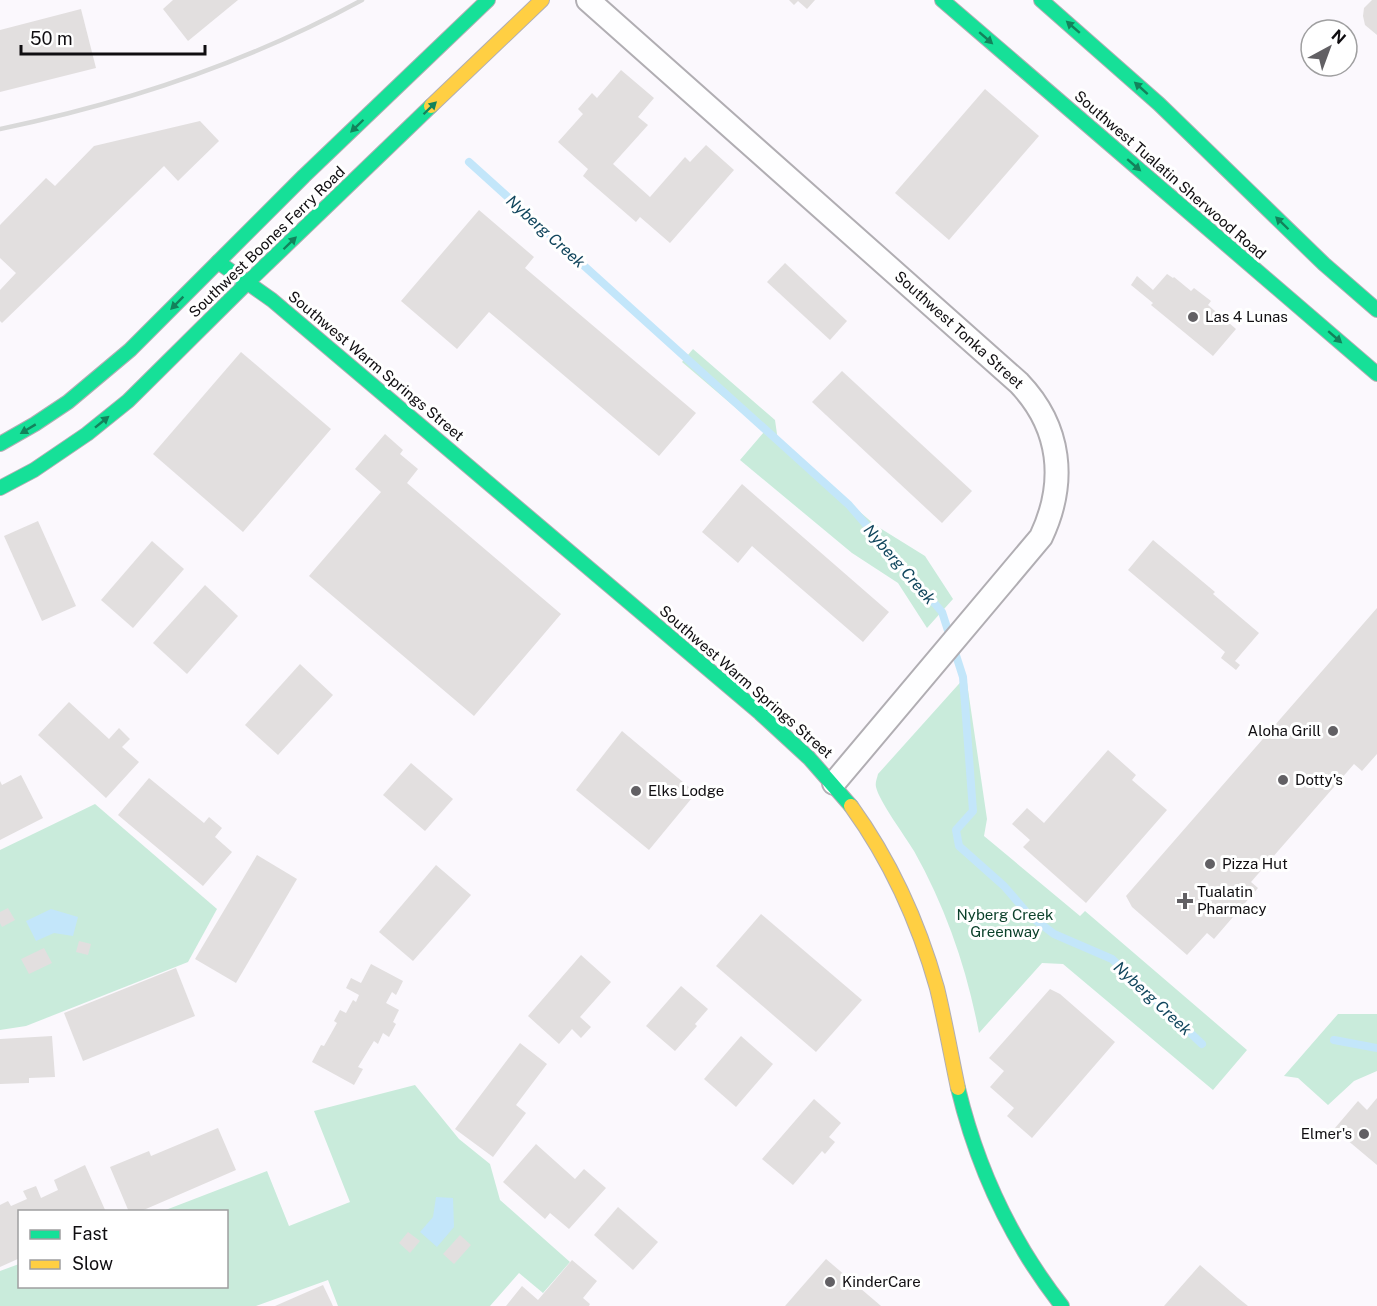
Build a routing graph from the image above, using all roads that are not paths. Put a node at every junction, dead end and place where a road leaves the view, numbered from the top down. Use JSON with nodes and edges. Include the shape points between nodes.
{"nodes":[{"id":1,"x":488,"y":0,"type":"edge"},
{"id":2,"x":542,"y":0,"type":"edge"},
{"id":3,"x":588,"y":0,"type":"edge"},
{"id":4,"x":942,"y":0,"type":"edge"},
{"id":5,"x":1041,"y":0,"type":"edge"},
{"id":6,"x":218,"y":262,"type":"junction"},
{"id":7,"x":247,"y":283,"type":"junction"},
{"id":8,"x":1377,"y":310,"type":"edge"},
{"id":9,"x":1377,"y":374,"type":"edge"},
{"id":10,"x":0,"y":444,"type":"edge"},
{"id":11,"x":0,"y":488,"type":"edge"},
{"id":12,"x":834,"y":783,"type":"junction"},
{"id":13,"x":1062,"y":1306,"type":"edge"}],
"edges":[{"from":1,"to":6,"type":"main road","name":"Southwest Boones Ferry Road","one_way":true},
{"from":7,"to":2,"type":"main road","name":"Southwest Boones Ferry Road","one_way":true},
{"from":3,"to":12,"type":"street","name":"Southwest Tonka Street","via":[[1019,383],[1038,406],[1051,433],[1056,491],[1041,537]]},
{"from":4,"to":9,"type":"main road","name":"Southwest Tualatin Sherwood Road","one_way":true},
{"from":8,"to":5,"type":"main road","one_way":true,"via":[[1324,264],[1160,104]]},
{"from":6,"to":7,"type":"main road","name":"Southwest Warm Springs Street"},
{"from":6,"to":10,"type":"main road","name":"Southwest Boones Ferry Road","one_way":true,"via":[[76,398]]},
{"from":11,"to":7,"type":"main road","name":"Southwest Boones Ferry Road","one_way":true,"via":[[52,458],[128,401]]},
{"from":7,"to":12,"type":"main road","name":"Southwest Warm Springs Street","via":[[272,300],[782,731]]},
{"from":12,"to":13,"type":"main road","name":"Southwest Warm Springs Street","via":[[875,844],[909,909],[937,987],[973,1143],[1015,1237]]}]}
